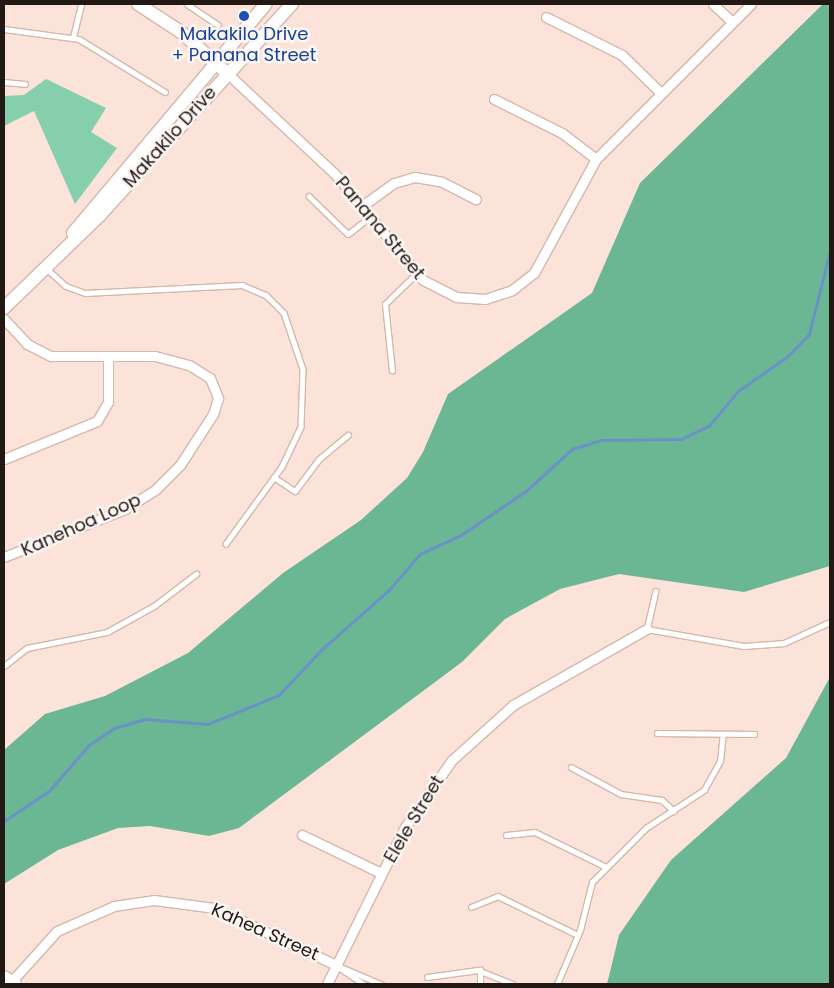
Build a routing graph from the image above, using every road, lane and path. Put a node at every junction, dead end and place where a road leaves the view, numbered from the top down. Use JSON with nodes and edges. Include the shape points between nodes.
{"nodes":[{"id":1,"x":81,"y":4,"type":"edge"},
{"id":2,"x":138,"y":4,"type":"edge"},
{"id":3,"x":187,"y":4,"type":"edge"},
{"id":4,"x":266,"y":4,"type":"edge"},
{"id":5,"x":292,"y":4,"type":"edge"},
{"id":6,"x":713,"y":4,"type":"edge"},
{"id":7,"x":751,"y":4,"type":"edge"},
{"id":8,"x":546,"y":17,"type":"dead end"},
{"id":9,"x":732,"y":22,"type":"junction"},
{"id":10,"x":218,"y":25,"type":"dead end"},
{"id":11,"x":4,"y":29,"type":"edge"},
{"id":12,"x":73,"y":37,"type":"junction"},
{"id":13,"x":214,"y":62,"type":"junction"},
{"id":14,"x":228,"y":74,"type":"junction"},
{"id":15,"x":4,"y":82,"type":"edge"},
{"id":16,"x":25,"y":84,"type":"dead end"},
{"id":17,"x":165,"y":92,"type":"dead end"},
{"id":18,"x":661,"y":93,"type":"junction"},
{"id":19,"x":494,"y":99,"type":"dead end"},
{"id":20,"x":596,"y":160,"type":"junction"},
{"id":21,"x":309,"y":196,"type":"dead end"},
{"id":22,"x":476,"y":199,"type":"dead end"},
{"id":23,"x":362,"y":206,"type":"junction"},
{"id":24,"x":371,"y":216,"type":"junction"},
{"id":25,"x":47,"y":269,"type":"junction"},
{"id":26,"x":416,"y":274,"type":"junction"},
{"id":27,"x":5,"y":304,"type":"edge"},
{"id":28,"x":4,"y":319,"type":"edge"},
{"id":29,"x":108,"y":358,"type":"junction"},
{"id":30,"x":392,"y":370,"type":"dead end"},
{"id":31,"x":348,"y":435,"type":"dead end"},
{"id":32,"x":4,"y":459,"type":"edge"},
{"id":33,"x":274,"y":477,"type":"junction"},
{"id":34,"x":226,"y":544,"type":"dead end"},
{"id":35,"x":4,"y":557,"type":"edge"},
{"id":36,"x":196,"y":574,"type":"dead end"},
{"id":37,"x":656,"y":592,"type":"dead end"},
{"id":38,"x":830,"y":622,"type":"edge"},
{"id":39,"x":647,"y":629,"type":"junction"},
{"id":40,"x":4,"y":666,"type":"edge"},
{"id":41,"x":656,"y":733,"type":"dead end"},
{"id":42,"x":723,"y":734,"type":"junction"},
{"id":43,"x":754,"y":734,"type":"dead end"},
{"id":44,"x":571,"y":767,"type":"dead end"},
{"id":45,"x":674,"y":811,"type":"junction"},
{"id":46,"x":302,"y":834,"type":"dead end"},
{"id":47,"x":506,"y":835,"type":"dead end"},
{"id":48,"x":606,"y":867,"type":"junction"},
{"id":49,"x":381,"y":873,"type":"junction"},
{"id":50,"x":471,"y":907,"type":"dead end"},
{"id":51,"x":578,"y":935,"type":"junction"},
{"id":52,"x":336,"y":965,"type":"junction"},
{"id":53,"x":480,"y":970,"type":"junction"},
{"id":54,"x":427,"y":977,"type":"dead end"},
{"id":55,"x":10,"y":981,"type":"edge"},
{"id":56,"x":327,"y":984,"type":"edge"},
{"id":57,"x":364,"y":984,"type":"edge"},
{"id":58,"x":381,"y":984,"type":"edge"},
{"id":59,"x":480,"y":984,"type":"edge"},
{"id":60,"x":512,"y":984,"type":"edge"},
{"id":61,"x":557,"y":984,"type":"edge"}],
"edges":[{"from":1,"to":12,"type":"lane"},
{"from":2,"to":13,"type":"main road","name":"Panana Street"},
{"from":3,"to":10,"type":"lane"},
{"from":4,"to":13,"type":"main road","name":"Makakilo Drive"},
{"from":5,"to":14,"type":"main road","name":"Makakilo Drive"},
{"from":6,"to":9,"type":"street"},
{"from":7,"to":9,"type":"street","name":"Panana Street"},
{"from":8,"to":18,"type":"street","via":[[622,55]]},
{"from":9,"to":18,"type":"street","name":"Panana Street"},
{"from":11,"to":12,"type":"lane"},
{"from":12,"to":17,"type":"lane"},
{"from":13,"to":14,"type":"main road","name":"Panana Street"},
{"from":13,"to":25,"type":"main road","name":"Makakilo Drive","via":[[92,207]]},
{"from":14,"to":23,"type":"street","name":"Panana Street","via":[[335,174]]},
{"from":14,"to":25,"type":"main road","name":"Makakilo Drive"},
{"from":15,"to":16,"type":"lane"},
{"from":18,"to":20,"type":"street","name":"Panana Street"},
{"from":19,"to":20,"type":"street","via":[[556,130]]},
{"from":20,"to":26,"type":"street","name":"Panana Street","via":[[545,257],[520,285],[494,297],[466,299],[438,291]]},
{"from":21,"to":24,"type":"lane","via":[[348,234]]},
{"from":22,"to":23,"type":"street","via":[[442,182],[415,178],[394,183]]},
{"from":23,"to":24,"type":"street","name":"Panana Street"},
{"from":24,"to":26,"type":"street","name":"Panana Street"},
{"from":25,"to":27,"type":"main road","name":"Makakilo Drive"},
{"from":25,"to":33,"type":"lane","via":[[66,286],[85,293],[225,283],[251,287],[273,300],[292,328],[305,398],[296,441]]},
{"from":26,"to":30,"type":"lane","via":[[384,304]]},
{"from":28,"to":29,"type":"street","name":"Kanehoa Loop","via":[[20,338],[43,353],[69,359]]},
{"from":29,"to":32,"type":"street","via":[[108,402],[97,421]]},
{"from":29,"to":35,"type":"street","name":"Kanehoa Loop","via":[[155,356],[189,365],[213,381],[216,408],[180,465],[141,500]]},
{"from":31,"to":33,"type":"lane","via":[[318,460],[295,491]]},
{"from":33,"to":34,"type":"lane"},
{"from":36,"to":40,"type":"lane","via":[[154,606],[106,632],[27,648]]},
{"from":37,"to":39,"type":"lane"},
{"from":38,"to":39,"type":"lane","via":[[764,647]]},
{"from":39,"to":49,"type":"street","name":"Elele Street","via":[[548,684],[481,731],[426,792]]},
{"from":41,"to":42,"type":"lane"},
{"from":42,"to":43,"type":"lane"},
{"from":42,"to":45,"type":"lane","via":[[713,776],[698,795]]},
{"from":44,"to":45,"type":"lane","via":[[622,794],[662,800]]},
{"from":45,"to":48,"type":"lane","via":[[646,828]]},
{"from":46,"to":49,"type":"street"},
{"from":47,"to":48,"type":"lane","via":[[535,832]]},
{"from":48,"to":51,"type":"lane","via":[[590,886]]},
{"from":49,"to":52,"type":"street","name":"Elele Street"},
{"from":50,"to":51,"type":"lane","via":[[498,896]]},
{"from":51,"to":61,"type":"lane"},
{"from":52,"to":55,"type":"street","name":"Kahea Street","via":[[215,908],[154,900],[114,906],[57,931]]},
{"from":52,"to":56,"type":"street","name":"Elele Street"},
{"from":52,"to":57,"type":"lane"},
{"from":52,"to":58,"type":"lane"},
{"from":53,"to":54,"type":"lane"},
{"from":53,"to":59,"type":"lane"},
{"from":53,"to":60,"type":"lane"}]}
